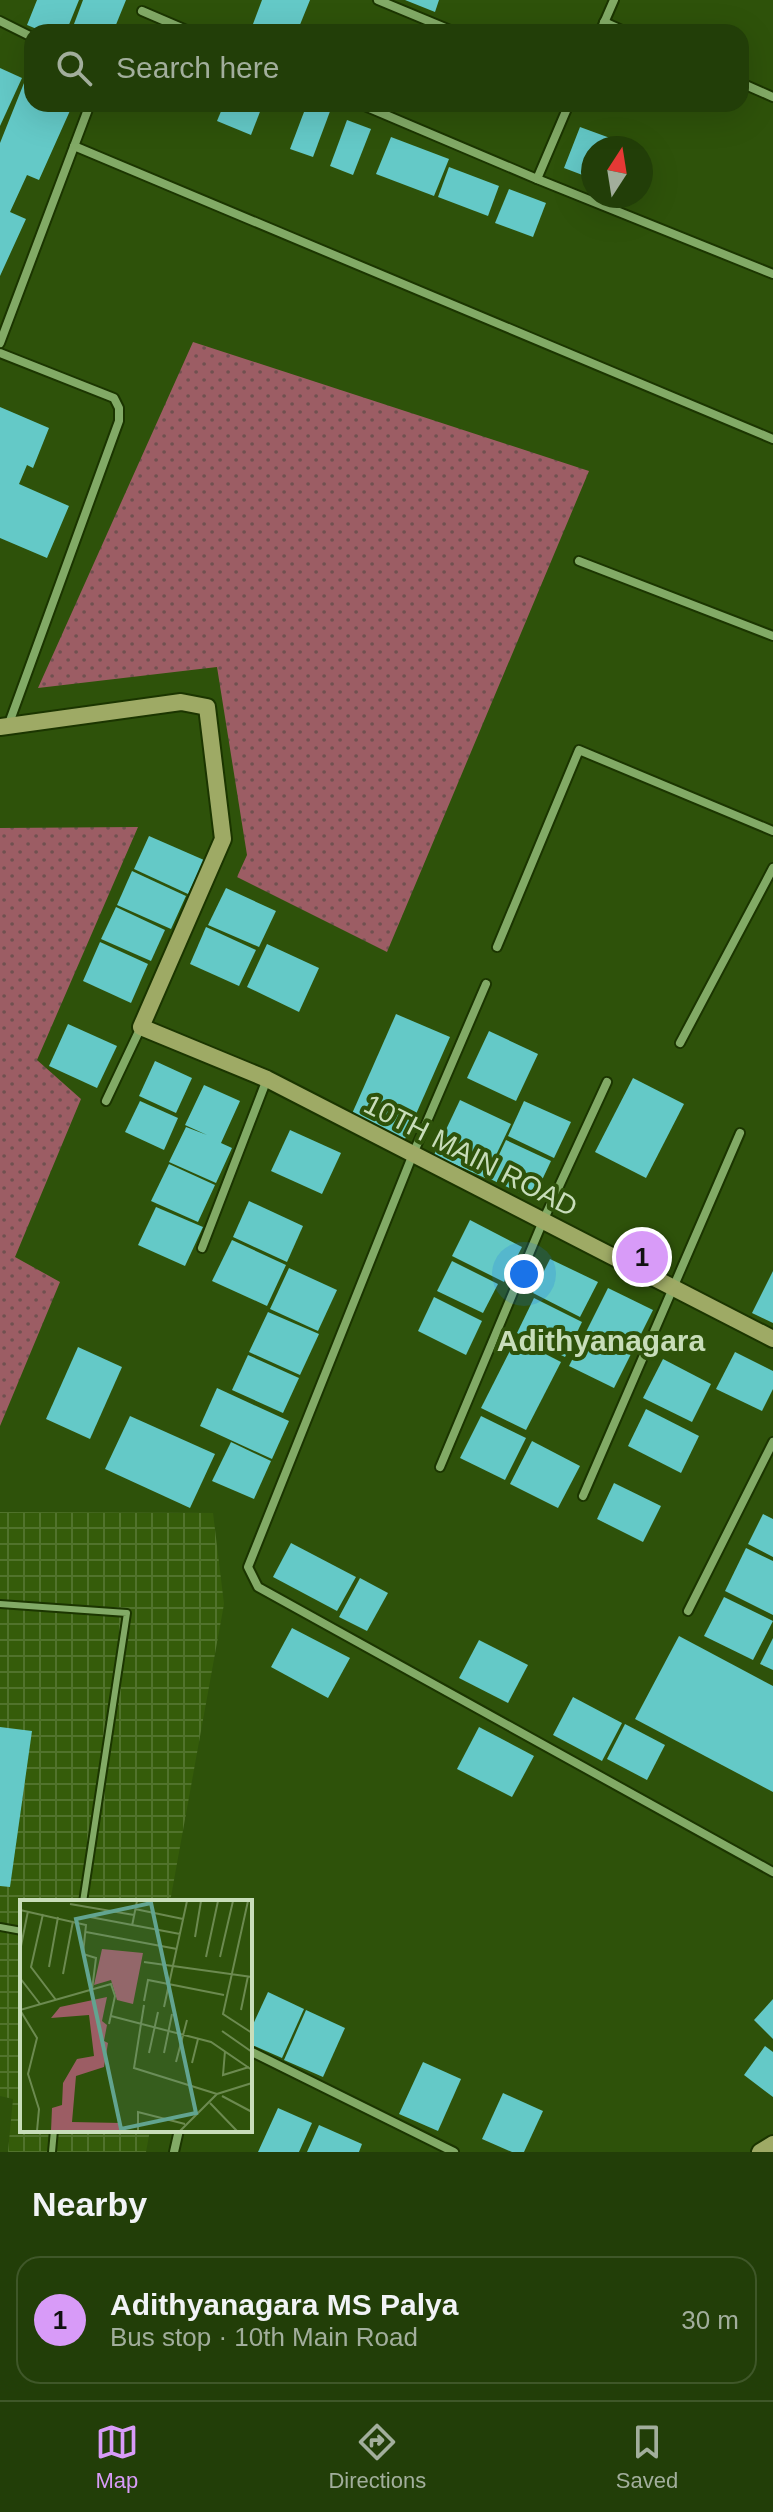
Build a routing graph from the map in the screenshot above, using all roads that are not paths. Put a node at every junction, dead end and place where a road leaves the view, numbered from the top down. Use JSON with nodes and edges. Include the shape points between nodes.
{"nodes":[{"id":1,"x":378,"y":0,"type":"edge"},
{"id":2,"x":614,"y":0,"type":"edge"},
{"id":3,"x":142,"y":11,"type":"dead end"},
{"id":4,"x":0,"y":21,"type":"edge"},
{"id":5,"x":604,"y":22,"type":"joint"},
{"id":6,"x":172,"y":24,"type":"edge"},
{"id":7,"x":436,"y":24,"type":"edge"},
{"id":8,"x":608,"y":24,"type":"edge"},
{"id":9,"x":24,"y":33,"type":"edge"},
{"id":10,"x":749,"y":86,"type":"edge"},
{"id":11,"x":773,"y":97,"type":"edge"},
{"id":12,"x":87,"y":112,"type":"edge"},
{"id":13,"x":379,"y":112,"type":"edge"},
{"id":14,"x":566,"y":112,"type":"edge"},
{"id":15,"x":74,"y":146,"type":"junction"},
{"id":16,"x":537,"y":179,"type":"junction"},
{"id":17,"x":773,"y":274,"type":"edge"},
{"id":18,"x":0,"y":343,"type":"edge"},
{"id":19,"x":0,"y":353,"type":"edge"},
{"id":20,"x":773,"y":439,"type":"edge"},
{"id":21,"x":579,"y":561,"type":"dead end"},
{"id":22,"x":773,"y":636,"type":"edge"},
{"id":23,"x":4,"y":727,"type":"edge"},
{"id":24,"x":773,"y":831,"type":"edge"},
{"id":25,"x":773,"y":868,"type":"edge"},
{"id":26,"x":497,"y":947,"type":"dead end"},
{"id":27,"x":486,"y":984,"type":"dead end"},
{"id":28,"x":141,"y":1027,"type":"junction"},
{"id":29,"x":680,"y":1043,"type":"dead end"},
{"id":30,"x":267,"y":1079,"type":"junction"},
{"id":31,"x":607,"y":1082,"type":"dead end"},
{"id":32,"x":106,"y":1101,"type":"dead end"},
{"id":33,"x":740,"y":1133,"type":"dead end"},
{"id":34,"x":413,"y":1154,"type":"junction"},
{"id":35,"x":543,"y":1221,"type":"junction"},
{"id":36,"x":202,"y":1248,"type":"dead end"},
{"id":37,"x":674,"y":1288,"type":"junction"},
{"id":38,"x":773,"y":1339,"type":"edge"},
{"id":39,"x":773,"y":1442,"type":"edge"},
{"id":40,"x":440,"y":1467,"type":"dead end"},
{"id":41,"x":583,"y":1496,"type":"dead end"},
{"id":42,"x":0,"y":1604,"type":"edge"},
{"id":43,"x":688,"y":1611,"type":"dead end"},
{"id":44,"x":773,"y":1872,"type":"edge"},
{"id":45,"x":83,"y":1900,"type":"edge"},
{"id":46,"x":0,"y":1927,"type":"edge"},
{"id":47,"x":20,"y":1931,"type":"edge"},
{"id":48,"x":252,"y":2052,"type":"edge"},
{"id":49,"x":54,"y":2132,"type":"edge"},
{"id":50,"x":179,"y":2132,"type":"edge"},
{"id":51,"x":773,"y":2144,"type":"edge"},
{"id":52,"x":52,"y":2152,"type":"edge"},
{"id":53,"x":174,"y":2152,"type":"edge"},
{"id":54,"x":454,"y":2152,"type":"edge"},
{"id":55,"x":760,"y":2152,"type":"edge"}],
"edges":[{"from":1,"to":7,"type":"street"},
{"from":2,"to":5,"type":"street"},
{"from":3,"to":6,"type":"street"},
{"from":4,"to":9,"type":"street"},
{"from":5,"to":8,"type":"street"},
{"from":10,"to":11,"type":"street"},
{"from":12,"to":15,"type":"street"},
{"from":13,"to":16,"type":"street"},
{"from":14,"to":16,"type":"street"},
{"from":15,"to":18,"type":"street"},
{"from":15,"to":20,"type":"street"},
{"from":16,"to":17,"type":"street"},
{"from":19,"to":23,"type":"street","via":[[114,398],[119,408],[119,421]]},
{"from":21,"to":22,"type":"street"},
{"from":23,"to":28,"type":"street","via":[[181,702],[207,707],[223,839]]},
{"from":24,"to":26,"type":"street","via":[[579,750]]},
{"from":25,"to":29,"type":"street"},
{"from":27,"to":34,"type":"street"},
{"from":28,"to":30,"type":"street","name":"10TH MAIN ROAD"},
{"from":28,"to":32,"type":"street"},
{"from":30,"to":34,"type":"street","name":"10TH MAIN ROAD"},
{"from":30,"to":36,"type":"street"},
{"from":31,"to":35,"type":"street"},
{"from":33,"to":37,"type":"street"},
{"from":34,"to":35,"type":"street","name":"10TH MAIN ROAD"},
{"from":34,"to":44,"type":"street","via":[[248,1567],[258,1587]]},
{"from":35,"to":37,"type":"street","name":"10TH MAIN ROAD"},
{"from":35,"to":40,"type":"street"},
{"from":37,"to":38,"type":"street","name":"10TH MAIN ROAD"},
{"from":37,"to":41,"type":"street"},
{"from":39,"to":43,"type":"street"},
{"from":42,"to":45,"type":"lane","via":[[127,1613]]},
{"from":46,"to":47,"type":"lane"},
{"from":48,"to":54,"type":"street"},
{"from":49,"to":52,"type":"lane"},
{"from":50,"to":53,"type":"street"},
{"from":51,"to":55,"type":"street"}]}
